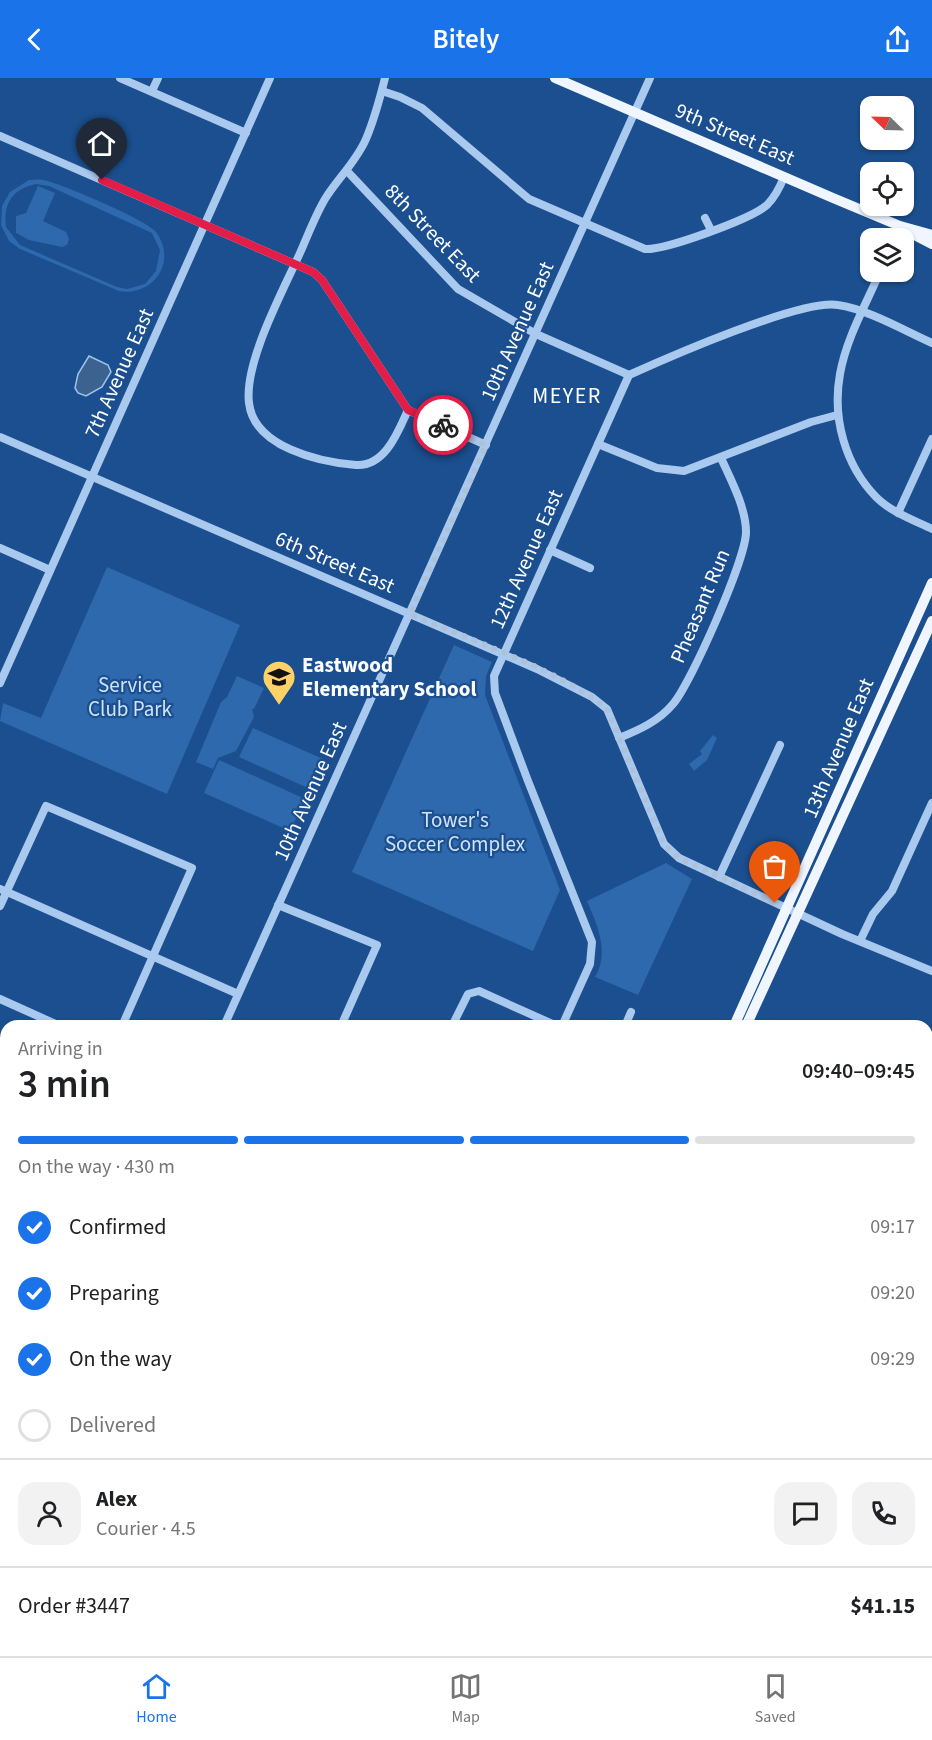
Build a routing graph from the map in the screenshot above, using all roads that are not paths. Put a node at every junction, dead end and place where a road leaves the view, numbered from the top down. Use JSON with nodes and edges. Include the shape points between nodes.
{"nodes":[{"id":1,"x":120,"y":78,"type":"edge"},
{"id":2,"x":158,"y":78,"type":"edge"},
{"id":3,"x":270,"y":78,"type":"edge"},
{"id":4,"x":385,"y":78,"type":"edge"},
{"id":5,"x":555,"y":78,"type":"edge"},
{"id":6,"x":650,"y":78,"type":"edge"},
{"id":7,"x":382,"y":91,"type":"junction"},
{"id":8,"x":152,"y":92,"type":"junction"},
{"id":9,"x":634,"y":112,"type":"junction"},
{"id":10,"x":246,"y":133,"type":"junction"},
{"id":11,"x":0,"y":136,"type":"edge"},
{"id":12,"x":347,"y":171,"type":"junction"},
{"id":13,"x":784,"y":177,"type":"junction"},
{"id":14,"x":705,"y":218,"type":"dead end"},
{"id":15,"x":204,"y":223,"type":"junction"},
{"id":16,"x":584,"y":224,"type":"junction"},
{"id":17,"x":900,"y":226,"type":"junction"},
{"id":18,"x":711,"y":230,"type":"junction"},
{"id":19,"x":932,"y":235,"type":"edge"},
{"id":20,"x":932,"y":244,"type":"edge"},
{"id":21,"x":296,"y":263,"type":"junction"},
{"id":22,"x":876,"y":282,"type":"edge"},
{"id":23,"x":862,"y":313,"type":"junction"},
{"id":24,"x":536,"y":334,"type":"junction"},
{"id":25,"x":932,"y":343,"type":"edge"},
{"id":26,"x":629,"y":375,"type":"junction"},
{"id":27,"x":408,"y":410,"type":"junction"},
{"id":28,"x":837,"y":415,"type":"junction"},
{"id":29,"x":0,"y":437,"type":"edge"},
{"id":30,"x":932,"y":439,"type":"edge"},
{"id":31,"x":598,"y":444,"type":"junction"},
{"id":32,"x":486,"y":445,"type":"junction"},
{"id":33,"x":721,"y":458,"type":"junction"},
{"id":34,"x":93,"y":477,"type":"junction"},
{"id":35,"x":898,"y":513,"type":"junction"},
{"id":36,"x":932,"y":529,"type":"edge"},
{"id":37,"x":0,"y":548,"type":"edge"},
{"id":38,"x":550,"y":550,"type":"junction"},
{"id":39,"x":590,"y":568,"type":"dead end"},
{"id":40,"x":51,"y":570,"type":"junction"},
{"id":41,"x":932,"y":582,"type":"edge"},
{"id":42,"x":410,"y":614,"type":"junction"},
{"id":43,"x":932,"y":621,"type":"edge"},
{"id":44,"x":503,"y":654,"type":"junction"},
{"id":45,"x":0,"y":659,"type":"edge"},
{"id":46,"x":9,"y":663,"type":"junction"},
{"id":47,"x":0,"y":683,"type":"edge"},
{"id":48,"x":619,"y":738,"type":"junction"},
{"id":49,"x":780,"y":745,"type":"dead end"},
{"id":50,"x":932,"y":803,"type":"edge"},
{"id":51,"x":719,"y":877,"type":"junction"},
{"id":52,"x":3,"y":890,"type":"edge"},
{"id":53,"x":278,"y":905,"type":"junction"},
{"id":54,"x":0,"y":906,"type":"edge"},
{"id":55,"x":793,"y":911,"type":"junction"},
{"id":56,"x":860,"y":941,"type":"junction"},
{"id":57,"x":153,"y":957,"type":"junction"},
{"id":58,"x":932,"y":971,"type":"edge"},
{"id":59,"x":238,"y":994,"type":"junction"},
{"id":60,"x":0,"y":999,"type":"edge"},
{"id":61,"x":631,"y":1012,"type":"dead end"},
{"id":62,"x":47,"y":1020,"type":"edge"},
{"id":63,"x":125,"y":1020,"type":"edge"},
{"id":64,"x":227,"y":1020,"type":"edge"},
{"id":65,"x":344,"y":1020,"type":"edge"},
{"id":66,"x":455,"y":1020,"type":"edge"},
{"id":67,"x":546,"y":1020,"type":"edge"},
{"id":68,"x":563,"y":1020,"type":"edge"},
{"id":69,"x":628,"y":1020,"type":"edge"},
{"id":70,"x":737,"y":1020,"type":"edge"},
{"id":71,"x":748,"y":1020,"type":"edge"}],
"edges":[{"from":1,"to":8,"type":"street"},
{"from":2,"to":8,"type":"street"},
{"from":3,"to":10,"type":"street","name":"7th Avenue East"},
{"from":4,"to":7,"type":"street"},
{"from":5,"to":9,"type":"main road","name":"9th Street East"},
{"from":6,"to":9,"type":"street","name":"10th Avenue East"},
{"from":7,"to":12,"type":"street","via":[[367,138]]},
{"from":7,"to":16,"type":"street","via":[[422,108],[529,199]]},
{"from":8,"to":10,"type":"street"},
{"from":9,"to":13,"type":"main road","name":"9th Street East"},
{"from":9,"to":16,"type":"street","name":"10th Avenue East"},
{"from":10,"to":15,"type":"street","name":"7th Avenue East"},
{"from":11,"to":15,"type":"street"},
{"from":12,"to":21,"type":"street","via":[[324,202]]},
{"from":12,"to":24,"type":"street","name":"8th Street East","via":[[458,289]]},
{"from":13,"to":17,"type":"main road","name":"9th Street East"},
{"from":13,"to":18,"type":"street","via":[[767,205]]},
{"from":14,"to":18,"type":"street"},
{"from":15,"to":21,"type":"street"},
{"from":15,"to":34,"type":"street","name":"7th Avenue East"},
{"from":16,"to":18,"type":"street","via":[[645,249],[664,248]]},
{"from":16,"to":24,"type":"street","name":"10th Avenue East"},
{"from":17,"to":19,"type":"main road","name":"9th Street East"},
{"from":17,"to":20,"type":"main road","name":"9th Street East"},
{"from":21,"to":27,"type":"street","via":[[322,280]]},
{"from":21,"to":27,"type":"street","via":[[251,376],[249,404],[263,433],[277,444],[347,464],[366,465],[395,438]]},
{"from":22,"to":23,"type":"street"},
{"from":23,"to":25,"type":"street"},
{"from":23,"to":26,"type":"street","via":[[839,305],[800,309]]},
{"from":23,"to":28,"type":"street","via":[[840,374]]},
{"from":24,"to":26,"type":"street","name":"8th Street East"},
{"from":24,"to":32,"type":"street","name":"10th Avenue East"},
{"from":26,"to":31,"type":"street","name":"12th Avenue East"},
{"from":27,"to":32,"type":"street"},
{"from":28,"to":33,"type":"street"},
{"from":28,"to":35,"type":"street","via":[[845,447],[858,474],[877,498]]},
{"from":29,"to":34,"type":"street","name":"6th Street East"},
{"from":30,"to":35,"type":"street"},
{"from":31,"to":33,"type":"street","via":[[675,472]]},
{"from":31,"to":38,"type":"street","name":"12th Avenue East"},
{"from":32,"to":42,"type":"street","name":"10th Avenue East"},
{"from":33,"to":48,"type":"street","name":"Pheasant Run","via":[[744,519],[745,543],[739,566],[674,704],[652,723]]},
{"from":34,"to":40,"type":"street","name":"7th Avenue East"},
{"from":34,"to":42,"type":"street","name":"6th Street East"},
{"from":35,"to":36,"type":"street"},
{"from":37,"to":40,"type":"street"},
{"from":38,"to":39,"type":"street"},
{"from":38,"to":44,"type":"street","name":"12th Avenue East"},
{"from":40,"to":46,"type":"street","name":"7th Avenue East"},
{"from":41,"to":55,"type":"main road","name":"13th Avenue East"},
{"from":42,"to":44,"type":"street","name":"6th Street East"},
{"from":42,"to":53,"type":"street","name":"10th Avenue East"},
{"from":43,"to":55,"type":"main road","name":"13th Avenue East"},
{"from":44,"to":48,"type":"street","name":"6th Street East","via":[[592,697],[607,709]]},
{"from":44,"to":68,"type":"street","name":"12th Avenue East","via":[[494,676],[495,693],[592,942],[590,964]]},
{"from":45,"to":46,"type":"street"},
{"from":46,"to":47,"type":"street","name":"7th Avenue East"},
{"from":48,"to":51,"type":"street","name":"6th Street East","via":[[664,844],[679,858]]},
{"from":49,"to":51,"type":"street"},
{"from":50,"to":56,"type":"street","via":[[892,891],[873,914]]},
{"from":51,"to":55,"type":"street","name":"6th Street East"},
{"from":52,"to":54,"type":"street"},
{"from":52,"to":57,"type":"street"},
{"from":52,"to":57,"type":"street","via":[[46,806],[192,868]]},
{"from":53,"to":59,"type":"street","name":"10th Avenue East"},
{"from":53,"to":65,"type":"street","via":[[377,945]]},
{"from":55,"to":56,"type":"street","name":"6th Street East"},
{"from":55,"to":70,"type":"main road","name":"13th Avenue East"},
{"from":55,"to":71,"type":"main road","name":"13th Avenue East"},
{"from":56,"to":58,"type":"street","name":"6th Street East"},
{"from":57,"to":59,"type":"street"},
{"from":57,"to":63,"type":"street"},
{"from":59,"to":64,"type":"street","name":"10th Avenue East"},
{"from":60,"to":62,"type":"street"},
{"from":61,"to":69,"type":"street"},
{"from":66,"to":67,"type":"street","via":[[468,994],[479,991]]}]}
